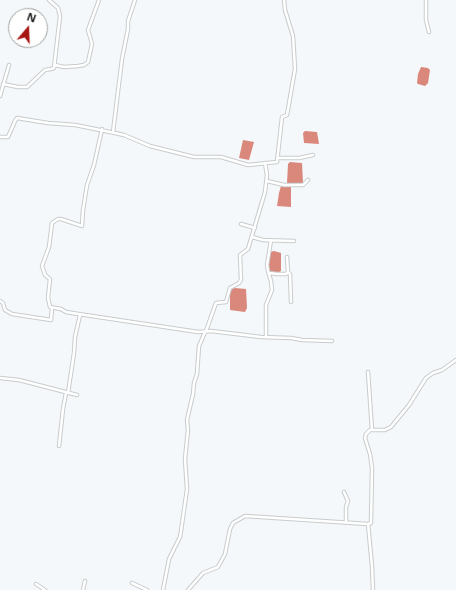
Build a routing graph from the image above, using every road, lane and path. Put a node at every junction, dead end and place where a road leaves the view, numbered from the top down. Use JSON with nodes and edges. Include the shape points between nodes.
{"nodes":[{"id":1,"x":50,"y":0,"type":"edge"},
{"id":2,"x":99,"y":0,"type":"edge"},
{"id":3,"x":135,"y":0,"type":"edge"},
{"id":4,"x":284,"y":0,"type":"edge"},
{"id":5,"x":426,"y":0,"type":"edge"},
{"id":6,"x":429,"y":32,"type":"dead end"},
{"id":7,"x":9,"y":65,"type":"dead end"},
{"id":8,"x":55,"y":65,"type":"junction"},
{"id":9,"x":3,"y":84,"type":"junction"},
{"id":10,"x":0,"y":96,"type":"edge"},
{"id":11,"x":102,"y":130,"type":"junction"},
{"id":12,"x":113,"y":132,"type":"junction"},
{"id":13,"x":0,"y":137,"type":"edge"},
{"id":14,"x":313,"y":155,"type":"dead end"},
{"id":15,"x":277,"y":158,"type":"junction"},
{"id":16,"x":265,"y":163,"type":"junction"},
{"id":17,"x":308,"y":180,"type":"dead end"},
{"id":18,"x":267,"y":181,"type":"junction"},
{"id":19,"x":241,"y":224,"type":"dead end"},
{"id":20,"x":255,"y":228,"type":"junction"},
{"id":21,"x":252,"y":237,"type":"junction"},
{"id":22,"x":271,"y":240,"type":"junction"},
{"id":23,"x":294,"y":241,"type":"dead end"},
{"id":24,"x":287,"y":257,"type":"dead end"},
{"id":25,"x":288,"y":272,"type":"junction"},
{"id":26,"x":269,"y":273,"type":"junction"},
{"id":27,"x":0,"y":301,"type":"edge"},
{"id":28,"x":291,"y":302,"type":"dead end"},
{"id":29,"x":52,"y":307,"type":"junction"},
{"id":30,"x":80,"y":314,"type":"junction"},
{"id":31,"x":206,"y":331,"type":"junction"},
{"id":32,"x":266,"y":337,"type":"junction"},
{"id":33,"x":332,"y":341,"type":"dead end"},
{"id":34,"x":456,"y":360,"type":"edge"},
{"id":35,"x":368,"y":372,"type":"dead end"},
{"id":36,"x":0,"y":378,"type":"edge"},
{"id":37,"x":67,"y":393,"type":"junction"},
{"id":38,"x":78,"y":395,"type":"dead end"},
{"id":39,"x":372,"y":430,"type":"junction"},
{"id":40,"x":59,"y":446,"type":"dead end"},
{"id":41,"x":344,"y":492,"type":"dead end"},
{"id":42,"x":346,"y":522,"type":"junction"},
{"id":43,"x":368,"y":524,"type":"junction"},
{"id":44,"x":86,"y":581,"type":"dead end"},
{"id":45,"x":132,"y":583,"type":"dead end"},
{"id":46,"x":36,"y":584,"type":"dead end"},
{"id":47,"x":45,"y":590,"type":"edge"},
{"id":48,"x":83,"y":590,"type":"edge"},
{"id":49,"x":147,"y":590,"type":"edge"},
{"id":50,"x":164,"y":590,"type":"edge"},
{"id":51,"x":188,"y":590,"type":"edge"},
{"id":52,"x":373,"y":590,"type":"edge"}],
"edges":[{"from":1,"to":8,"type":"street","via":[[58,8],[60,16]]},
{"from":2,"to":8,"type":"street","via":[[88,30],[92,44],[88,62],[78,66]]},
{"from":3,"to":12,"type":"street","via":[[128,21]]},
{"from":4,"to":15,"type":"street","via":[[293,36],[295,69],[287,115],[282,117]]},
{"from":5,"to":6,"type":"street"},
{"from":7,"to":9,"type":"street"},
{"from":8,"to":9,"type":"street","via":[[53,69],[45,70],[38,75],[27,87]]},
{"from":9,"to":10,"type":"street"},
{"from":11,"to":12,"type":"street"},
{"from":11,"to":13,"type":"street","via":[[17,118],[8,137]]},
{"from":11,"to":29,"type":"street","via":[[87,185],[82,226],[60,219],[52,223],[49,247],[42,266],[45,275],[50,279],[48,298]]},
{"from":12,"to":16,"type":"street","via":[[150,146],[188,155],[221,157],[248,165]]},
{"from":14,"to":15,"type":"street"},
{"from":15,"to":16,"type":"street","via":[[277,162]]},
{"from":16,"to":18,"type":"street"},
{"from":17,"to":18,"type":"street","via":[[303,185],[284,185]]},
{"from":18,"to":20,"type":"street"},
{"from":19,"to":20,"type":"street"},
{"from":20,"to":21,"type":"street"},
{"from":21,"to":22,"type":"street"},
{"from":21,"to":31,"type":"street","via":[[247,250],[240,255],[241,280],[230,288],[226,302],[216,303]]},
{"from":22,"to":23,"type":"street"},
{"from":22,"to":26,"type":"street","via":[[267,262]]},
{"from":24,"to":25,"type":"street"},
{"from":25,"to":26,"type":"street"},
{"from":25,"to":28,"type":"street"},
{"from":26,"to":32,"type":"street","via":[[272,290],[266,305]]},
{"from":27,"to":29,"type":"street","via":[[5,310],[12,314],[51,320]]},
{"from":29,"to":30,"type":"street"},
{"from":30,"to":31,"type":"street","via":[[198,332]]},
{"from":30,"to":37,"type":"street"},
{"from":31,"to":32,"type":"street"},
{"from":31,"to":50,"type":"street","via":[[199,346],[197,374],[187,420],[187,489],[181,531],[169,559]]},
{"from":32,"to":33,"type":"street"},
{"from":34,"to":39,"type":"street","via":[[426,378],[391,427],[385,430]]},
{"from":35,"to":39,"type":"street"},
{"from":36,"to":37,"type":"street","via":[[19,380]]},
{"from":37,"to":38,"type":"street"},
{"from":37,"to":40,"type":"street"},
{"from":39,"to":43,"type":"street","via":[[364,438],[372,459],[373,477],[372,522]]},
{"from":41,"to":42,"type":"street","via":[[348,501]]},
{"from":42,"to":43,"type":"street"},
{"from":42,"to":51,"type":"street","via":[[245,516],[230,529],[225,554],[218,567],[203,574]]},
{"from":43,"to":52,"type":"street"},
{"from":44,"to":48,"type":"street"},
{"from":45,"to":49,"type":"street"},
{"from":46,"to":47,"type":"street"}]}
